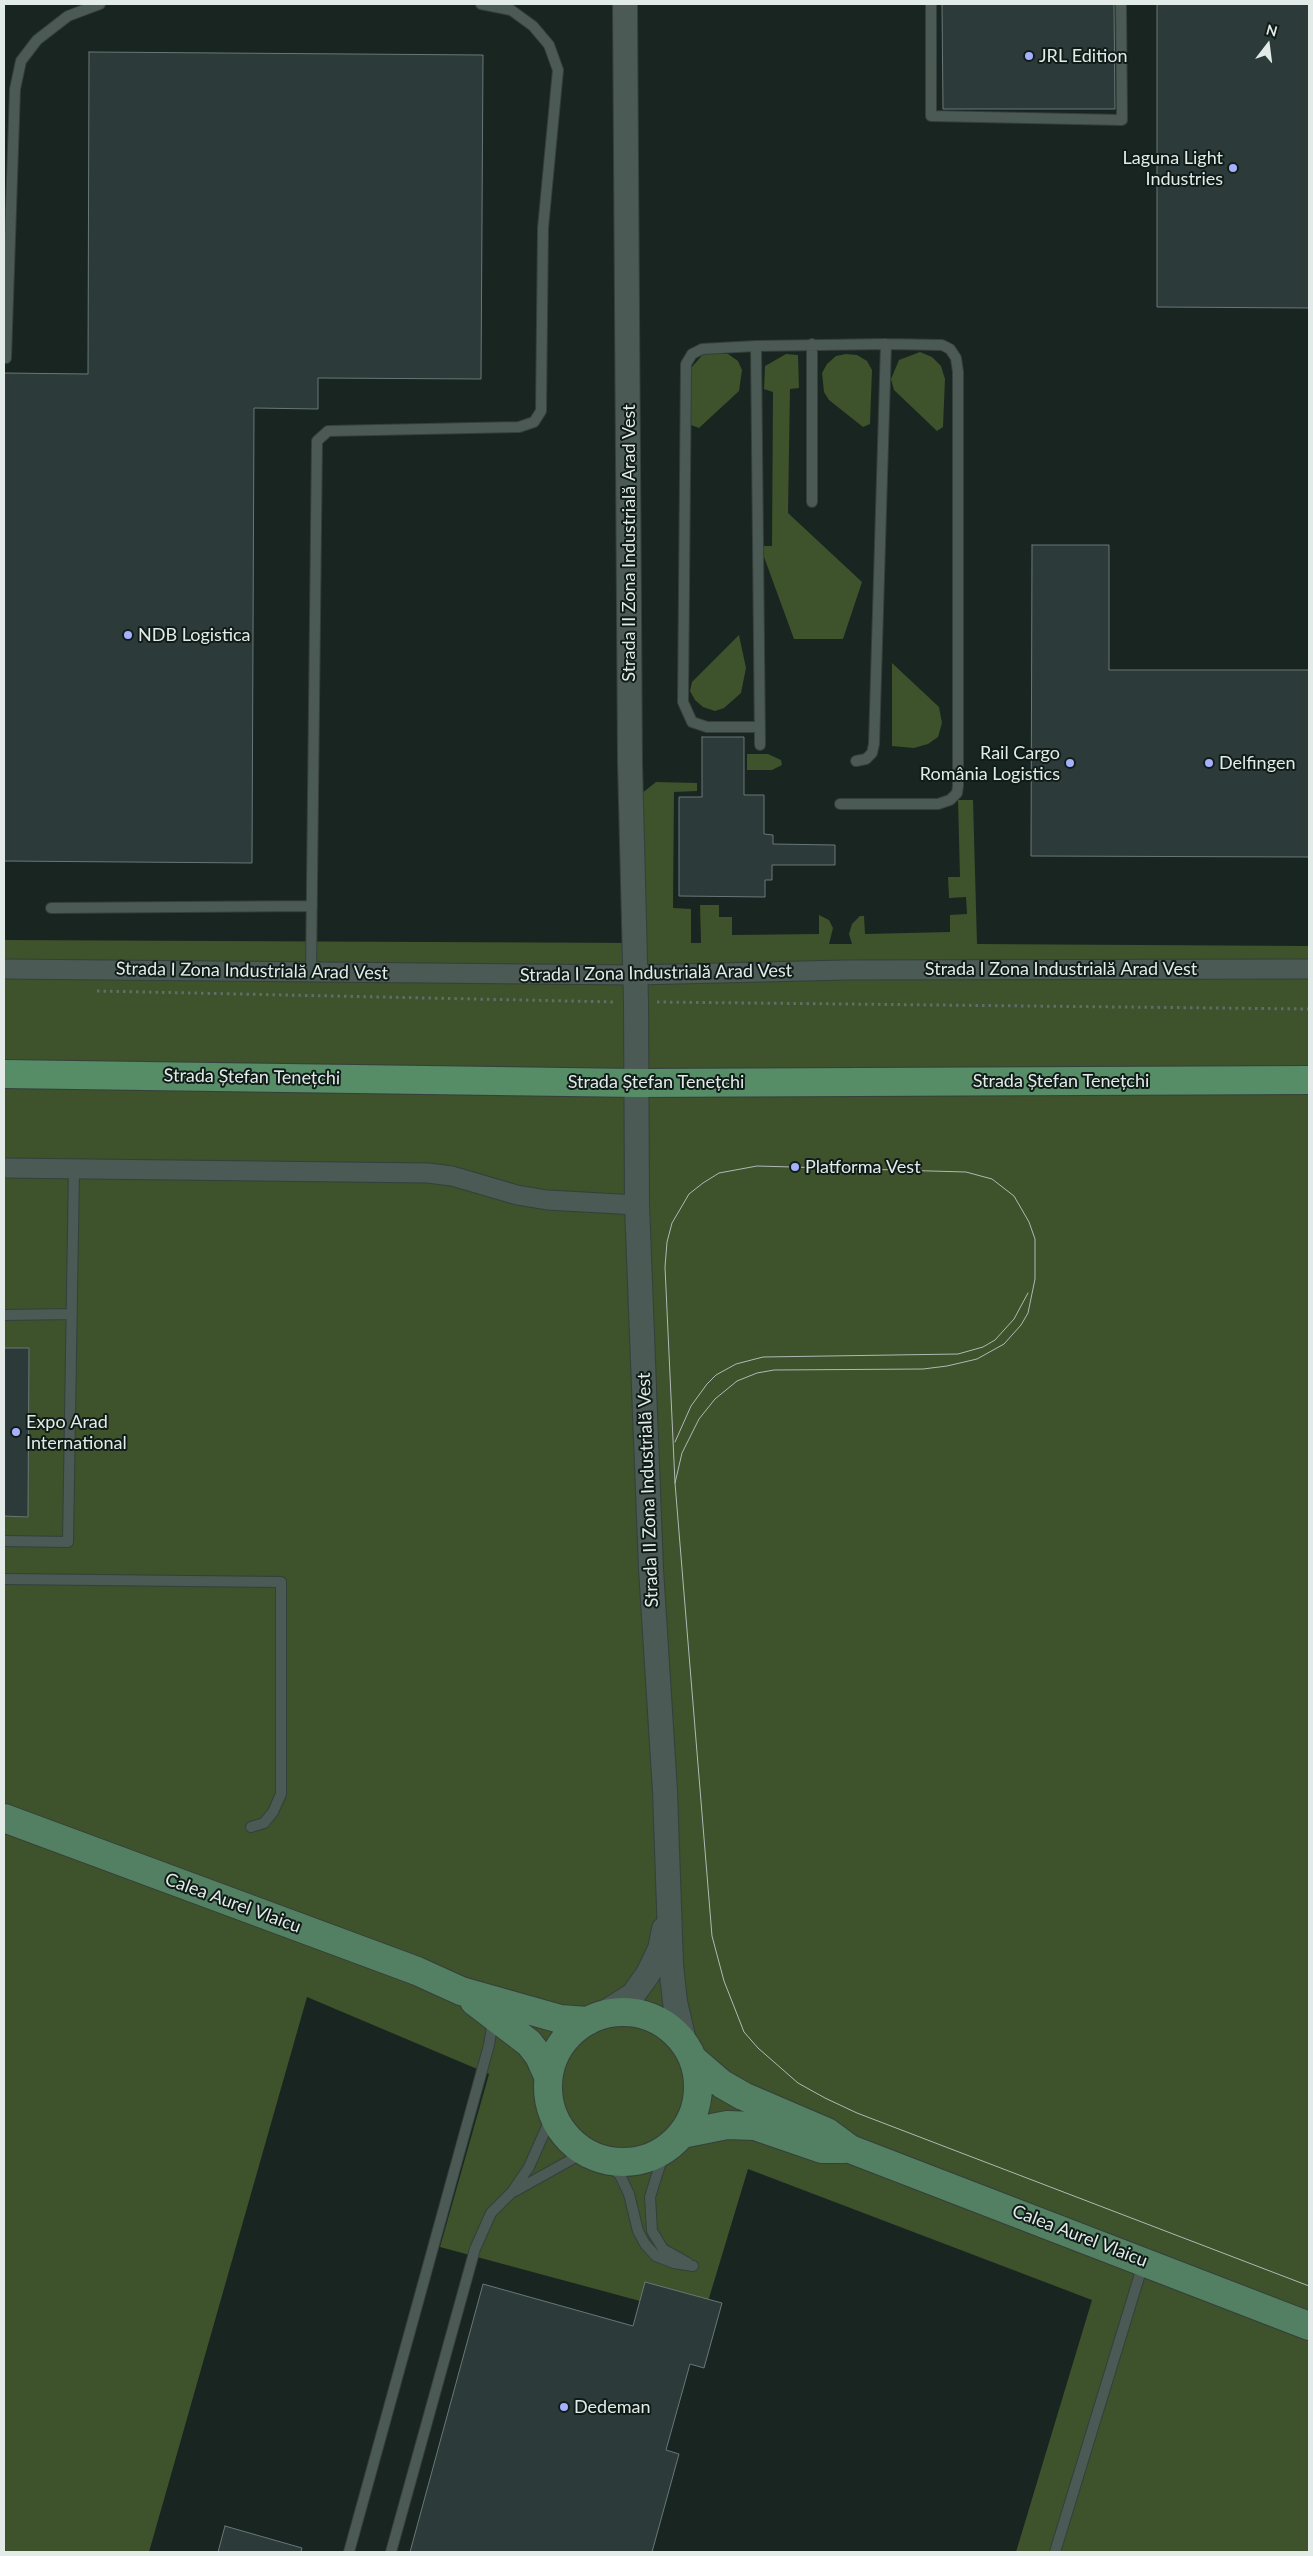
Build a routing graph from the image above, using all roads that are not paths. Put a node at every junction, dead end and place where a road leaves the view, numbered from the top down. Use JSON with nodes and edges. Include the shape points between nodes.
{"nodes":[{"id":1,"x":100,"y":4,"type":"edge"},
{"id":2,"x":481,"y":4,"type":"edge"},
{"id":3,"x":625,"y":4,"type":"edge"},
{"id":4,"x":931,"y":4,"type":"edge"},
{"id":5,"x":1121,"y":4,"type":"edge"},
{"id":6,"x":812,"y":344,"type":"junction"},
{"id":7,"x":886,"y":344,"type":"junction"},
{"id":8,"x":756,"y":346,"type":"junction"},
{"id":9,"x":6,"y":358,"type":"dead end"},
{"id":10,"x":812,"y":502,"type":"dead end"},
{"id":11,"x":760,"y":727,"type":"junction"},
{"id":12,"x":760,"y":745,"type":"dead end"},
{"id":13,"x":856,"y":761,"type":"dead end"},
{"id":14,"x":840,"y":804,"type":"dead end"},
{"id":15,"x":312,"y":906,"type":"junction"},
{"id":16,"x":51,"y":908,"type":"dead end"},
{"id":17,"x":4,"y":969,"type":"edge"},
{"id":18,"x":1309,"y":969,"type":"edge"},
{"id":19,"x":311,"y":972,"type":"junction"},
{"id":20,"x":636,"y":976,"type":"junction"},
{"id":21,"x":4,"y":1074,"type":"edge"},
{"id":22,"x":1309,"y":1080,"type":"edge"},
{"id":23,"x":636,"y":1083,"type":"junction"},
{"id":24,"x":4,"y":1168,"type":"edge"},
{"id":25,"x":74,"y":1168,"type":"junction"},
{"id":26,"x":637,"y":1205,"type":"junction"},
{"id":27,"x":72,"y":1314,"type":"junction"},
{"id":28,"x":4,"y":1315,"type":"edge"},
{"id":29,"x":4,"y":1541,"type":"edge"},
{"id":30,"x":4,"y":1579,"type":"edge"},
{"id":31,"x":4,"y":1818,"type":"edge"},
{"id":32,"x":251,"y":1827,"type":"dead end"},
{"id":33,"x":670,"y":1898,"type":"junction"},
{"id":34,"x":461,"y":1991,"type":"junction"},
{"id":35,"x":494,"y":2016,"type":"junction"},
{"id":36,"x":595,"y":2018,"type":"junction"},
{"id":37,"x":689,"y":2052,"type":"junction"},
{"id":38,"x":548,"y":2076,"type":"junction"},
{"id":39,"x":549,"y":2103,"type":"junction"},
{"id":40,"x":674,"y":2142,"type":"junction"},
{"id":41,"x":850,"y":2149,"type":"junction"},
{"id":42,"x":593,"y":2156,"type":"junction"},
{"id":43,"x":512,"y":2192,"type":"junction"},
{"id":44,"x":1144,"y":2261,"type":"junction"},
{"id":45,"x":1309,"y":2326,"type":"edge"},
{"id":46,"x":348,"y":2552,"type":"edge"},
{"id":47,"x":392,"y":2552,"type":"edge"},
{"id":48,"x":1055,"y":2552,"type":"edge"}],
"edges":[{"from":1,"to":9,"type":"lane","via":[[68,16],[37,40],[21,61],[15,89]]},
{"from":2,"to":15,"type":"lane","via":[[511,10],[532,26],[549,45],[558,70],[543,228],[541,411],[534,422],[519,427],[328,431],[317,441]]},
{"from":3,"to":20,"type":"street","name":"Strada II Zona Industrială Arad Vest","via":[[630,763]]},
{"from":4,"to":5,"type":"lane","via":[[931,116],[1122,120]]},
{"from":6,"to":7,"type":"lane"},
{"from":6,"to":8,"type":"lane"},
{"from":6,"to":10,"type":"lane"},
{"from":7,"to":13,"type":"lane","via":[[874,744],[866,759]]},
{"from":7,"to":14,"type":"lane","via":[[942,345],[950,349],[956,358],[958,786],[950,800],[938,804]]},
{"from":8,"to":11,"type":"lane"},
{"from":8,"to":11,"type":"lane","via":[[702,349],[692,354],[686,364],[683,702],[692,722],[707,727]]},
{"from":11,"to":12,"type":"lane"},
{"from":15,"to":16,"type":"lane"},
{"from":15,"to":19,"type":"lane"},
{"from":17,"to":19,"type":"street","name":"Strada I Zona Industrială Arad Vest"},
{"from":18,"to":20,"type":"street","name":"Strada I Zona Industrială Arad Vest","via":[[856,970]]},
{"from":19,"to":20,"type":"street","name":"Strada I Zona Industrială Arad Vest"},
{"from":20,"to":23,"type":"street","name":"Strada II Zona Industrială Arad Vest"},
{"from":21,"to":23,"type":"highway","name":"Strada Ștefan Tenețchi"},
{"from":22,"to":23,"type":"highway","name":"Strada Ștefan Tenețchi"},
{"from":23,"to":26,"type":"street","name":"Strada II Zona Industrială Vest"},
{"from":24,"to":25,"type":"street"},
{"from":25,"to":26,"type":"street","via":[[428,1173],[452,1176],[517,1196]]},
{"from":25,"to":27,"type":"lane"},
{"from":26,"to":33,"type":"street","name":"Strada II Zona Industrială Vest","via":[[650,1569]]},
{"from":27,"to":28,"type":"lane"},
{"from":27,"to":29,"type":"lane","via":[[68,1542]]},
{"from":30,"to":32,"type":"lane","via":[[280,1582],[281,1794],[264,1823]]},
{"from":31,"to":34,"type":"main road","name":"Calea Aurel Vlaicu","via":[[417,1971]]},
{"from":33,"to":36,"type":"street","name":"Strada II Zona Industrială Vest","via":[[660,1949],[648,1974],[633,1995]]},
{"from":33,"to":37,"type":"street","name":"Strada II Zona Industrială Vest","via":[[674,1993]]},
{"from":34,"to":35,"type":"main road","name":"Calea Aurel Vlaicu"},
{"from":34,"to":36,"type":"main road","name":"Calea Aurel Vlaicu","via":[[560,2019]]},
{"from":35,"to":38,"type":"main road","name":"Calea Aurel Vlaicu","via":[[529,2043],[540,2056]]},
{"from":35,"to":46,"type":"lane","via":[[489,2045]]},
{"from":36,"to":37,"type":"main road","name":"Calea Aurel Vlaicu","via":[[628,2012],[650,2017],[670,2028]]},
{"from":36,"to":38,"type":"main road","name":"Calea Aurel Vlaicu","via":[[577,2027],[564,2040]]},
{"from":37,"to":40,"type":"main road","via":[[698,2084],[694,2111]]},
{"from":37,"to":41,"type":"main road","name":"Calea Aurel Vlaicu","via":[[722,2084],[827,2132]]},
{"from":38,"to":39,"type":"main road","name":"Calea Aurel Vlaicu"},
{"from":39,"to":42,"type":"main road","name":"Calea Aurel Vlaicu","via":[[559,2127],[577,2147]]},
{"from":39,"to":43,"type":"lane","via":[[548,2124],[540,2144]]},
{"from":40,"to":41,"type":"main road","name":"Calea Aurel Vlaicu","via":[[727,2125],[755,2126],[822,2149]]},
{"from":40,"to":42,"type":"main road","name":"Calea Aurel Vlaicu","via":[[645,2159],[623,2162]]},
{"from":40,"to":42,"type":"lane","via":[[650,2198],[652,2231],[663,2250],[693,2266],[674,2264],[656,2256],[645,2244],[620,2175]]},
{"from":41,"to":44,"type":"main road","name":"Calea Aurel Vlaicu"},
{"from":42,"to":43,"type":"lane"},
{"from":43,"to":47,"type":"lane","via":[[491,2213],[475,2248]]},
{"from":44,"to":45,"type":"main road","name":"Calea Aurel Vlaicu"},
{"from":44,"to":48,"type":"lane"}]}
